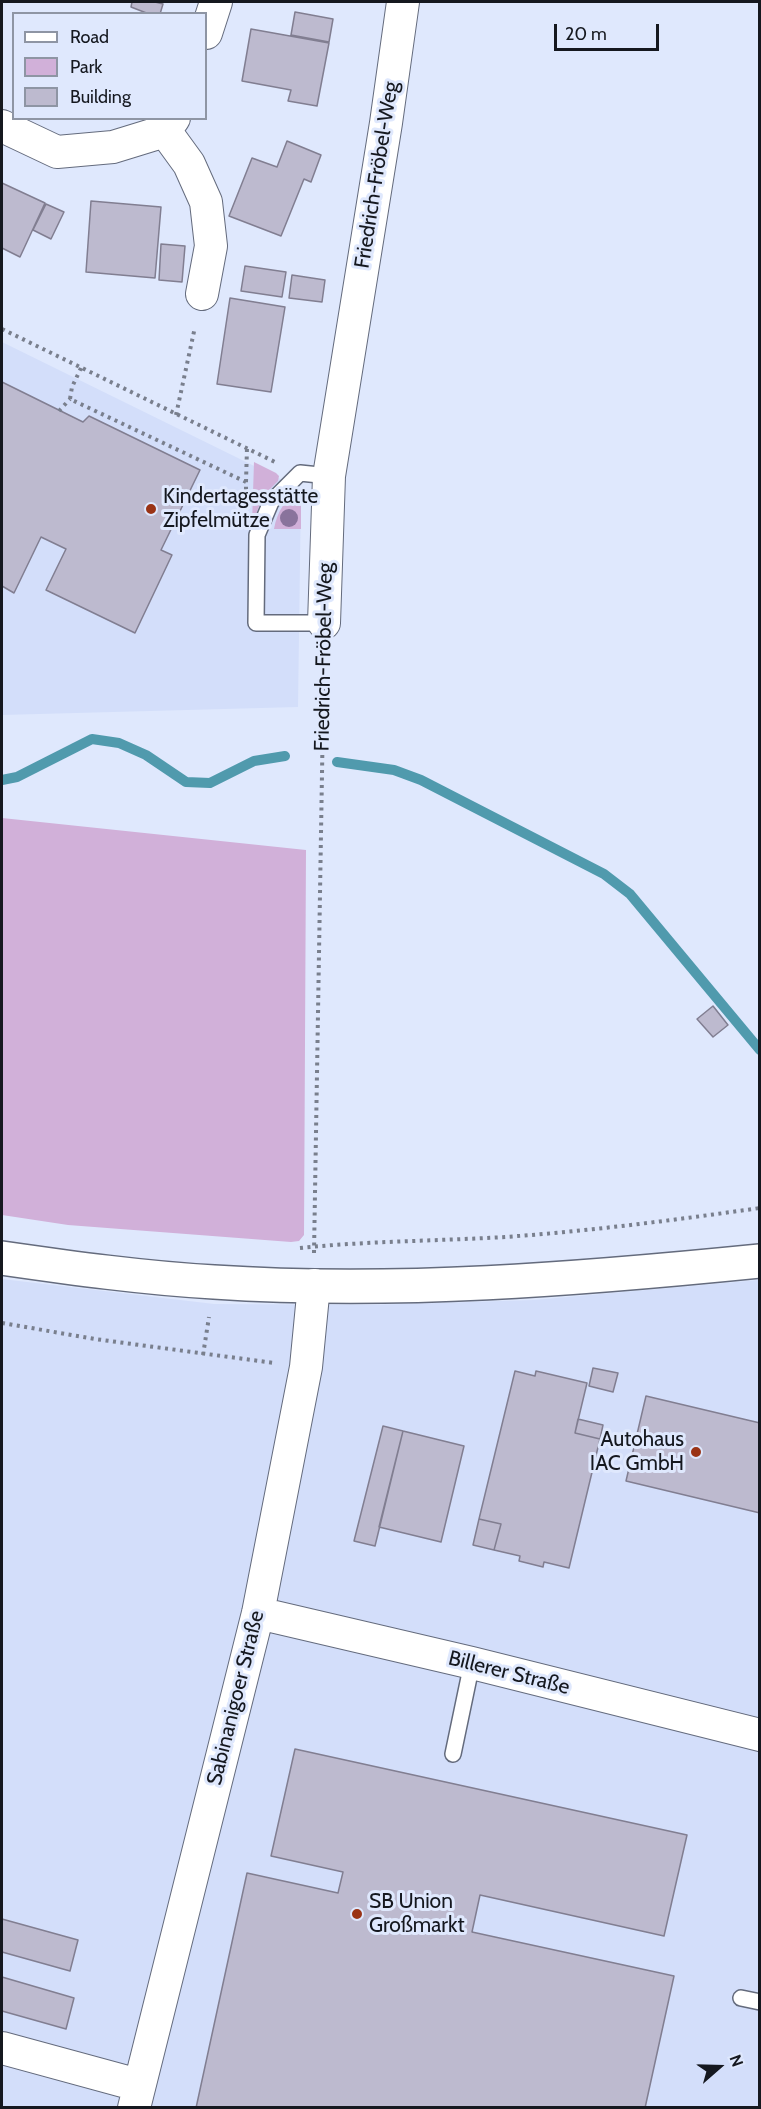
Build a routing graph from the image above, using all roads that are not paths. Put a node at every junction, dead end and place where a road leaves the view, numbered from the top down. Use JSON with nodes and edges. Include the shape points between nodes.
{"nodes":[{"id":1,"x":216,"y":2,"type":"edge"},
{"id":2,"x":403,"y":2,"type":"edge"},
{"id":3,"x":207,"y":30,"type":"edge"},
{"id":4,"x":169,"y":125,"type":"edge"},
{"id":5,"x":2,"y":126,"type":"edge"},
{"id":6,"x":202,"y":294,"type":"road end"},
{"id":7,"x":315,"y":475,"type":"junction"},
{"id":8,"x":324,"y":623,"type":"joint"},
{"id":9,"x":2,"y":1258,"type":"edge"},
{"id":10,"x":759,"y":1261,"type":"edge"},
{"id":11,"x":314,"y":1285,"type":"junction"},
{"id":12,"x":258,"y":1613,"type":"junction"},
{"id":13,"x":472,"y":1663,"type":"junction"},
{"id":14,"x":759,"y":1736,"type":"edge"},
{"id":15,"x":453,"y":1754,"type":"dead end"},
{"id":16,"x":741,"y":1998,"type":"dead end"},
{"id":17,"x":759,"y":2001,"type":"edge"},
{"id":18,"x":2,"y":2048,"type":"edge"},
{"id":19,"x":136,"y":2096,"type":"edge"}],
"edges":[{"from":1,"to":3,"type":"street"},
{"from":2,"to":7,"type":"street","name":"Friedrich-Fröbel-Weg","via":[[386,123]]},
{"from":4,"to":5,"type":"street","via":[[113,147],[57,152]]},
{"from":4,"to":6,"type":"street","via":[[206,202],[211,246]]},
{"from":7,"to":8,"type":"street","name":"Friedrich-Fröbel-Weg"},
{"from":7,"to":8,"type":"lane","via":[[271,502],[257,535],[256,623]]},
{"from":9,"to":11,"type":"main road","via":[[214,1282]]},
{"from":10,"to":11,"type":"main road","via":[[523,1280]]},
{"from":11,"to":12,"type":"street","name":"Sabinanigoer Straße","via":[[306,1366]]},
{"from":12,"to":13,"type":"street","name":"Billerer Straße"},
{"from":12,"to":19,"type":"street","name":"Sabinanigoer Straße"},
{"from":13,"to":14,"type":"street","name":"Billerer Straße"},
{"from":13,"to":15,"type":"lane"},
{"from":16,"to":17,"type":"lane"},
{"from":18,"to":19,"type":"street"}]}
